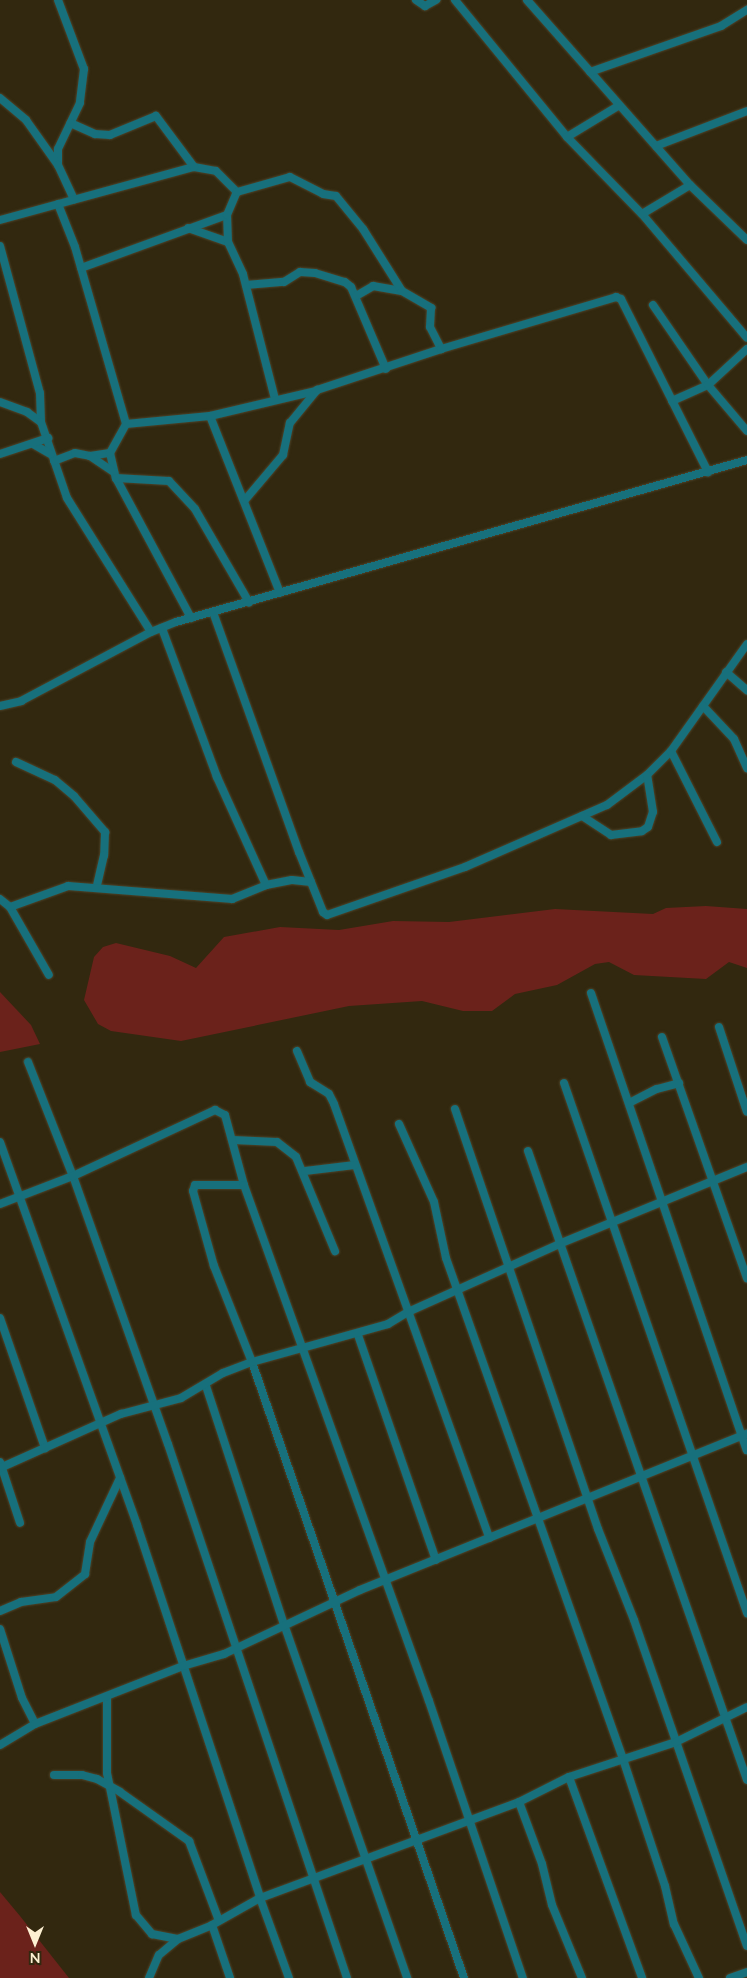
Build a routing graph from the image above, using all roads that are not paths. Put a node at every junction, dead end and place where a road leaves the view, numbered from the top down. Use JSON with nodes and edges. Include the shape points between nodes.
{"nodes":[{"id":1,"x":58,"y":0,"type":"edge"},
{"id":2,"x":416,"y":0,"type":"edge"},
{"id":3,"x":436,"y":0,"type":"edge"},
{"id":4,"x":454,"y":0,"type":"edge"},
{"id":5,"x":527,"y":0,"type":"edge"},
{"id":6,"x":747,"y":10,"type":"edge"},
{"id":7,"x":590,"y":72,"type":"junction"},
{"id":8,"x":0,"y":98,"type":"edge"},
{"id":9,"x":618,"y":106,"type":"junction"},
{"id":10,"x":747,"y":111,"type":"edge"},
{"id":11,"x":70,"y":123,"type":"junction"},
{"id":12,"x":567,"y":137,"type":"junction"},
{"id":13,"x":656,"y":146,"type":"junction"},
{"id":14,"x":58,"y":165,"type":"junction"},
{"id":15,"x":194,"y":167,"type":"junction"},
{"id":16,"x":690,"y":185,"type":"junction"},
{"id":17,"x":237,"y":192,"type":"junction"},
{"id":18,"x":74,"y":200,"type":"junction"},
{"id":19,"x":58,"y":204,"type":"junction"},
{"id":20,"x":642,"y":214,"type":"junction"},
{"id":21,"x":227,"y":215,"type":"junction"},
{"id":22,"x":0,"y":220,"type":"edge"},
{"id":23,"x":188,"y":228,"type":"junction"},
{"id":24,"x":747,"y":240,"type":"edge"},
{"id":25,"x":228,"y":242,"type":"junction"},
{"id":26,"x":0,"y":246,"type":"edge"},
{"id":27,"x":81,"y":268,"type":"junction"},
{"id":28,"x":246,"y":285,"type":"junction"},
{"id":29,"x":402,"y":291,"type":"junction"},
{"id":30,"x":356,"y":296,"type":"junction"},
{"id":31,"x":653,"y":305,"type":"dead end"},
{"id":32,"x":747,"y":338,"type":"edge"},
{"id":33,"x":441,"y":349,"type":"junction"},
{"id":34,"x":747,"y":349,"type":"edge"},
{"id":35,"x":386,"y":369,"type":"junction"},
{"id":36,"x":708,"y":385,"type":"junction"},
{"id":37,"x":317,"y":390,"type":"junction"},
{"id":38,"x":275,"y":399,"type":"junction"},
{"id":39,"x":672,"y":401,"type":"junction"},
{"id":40,"x":0,"y":402,"type":"edge"},
{"id":41,"x":42,"y":404,"type":"junction"},
{"id":42,"x":27,"y":412,"type":"junction"},
{"id":43,"x":210,"y":416,"type":"junction"},
{"id":44,"x":41,"y":422,"type":"junction"},
{"id":45,"x":126,"y":424,"type":"junction"},
{"id":46,"x":747,"y":431,"type":"edge"},
{"id":47,"x":48,"y":438,"type":"junction"},
{"id":48,"x":33,"y":444,"type":"junction"},
{"id":49,"x":110,"y":453,"type":"junction"},
{"id":50,"x":0,"y":454,"type":"edge"},
{"id":51,"x":90,"y":456,"type":"junction"},
{"id":52,"x":52,"y":458,"type":"junction"},
{"id":53,"x":747,"y":460,"type":"edge"},
{"id":54,"x":708,"y":472,"type":"junction"},
{"id":55,"x":115,"y":475,"type":"junction"},
{"id":56,"x":245,"y":500,"type":"junction"},
{"id":57,"x":280,"y":593,"type":"junction"},
{"id":58,"x":249,"y":602,"type":"junction"},
{"id":59,"x":213,"y":612,"type":"junction"},
{"id":60,"x":191,"y":618,"type":"junction"},
{"id":61,"x":162,"y":628,"type":"junction"},
{"id":62,"x":150,"y":632,"type":"junction"},
{"id":63,"x":747,"y":644,"type":"edge"},
{"id":64,"x":726,"y":672,"type":"junction"},
{"id":65,"x":747,"y":690,"type":"edge"},
{"id":66,"x":0,"y":706,"type":"edge"},
{"id":67,"x":703,"y":706,"type":"junction"},
{"id":68,"x":671,"y":752,"type":"junction"},
{"id":69,"x":16,"y":762,"type":"dead end"},
{"id":70,"x":747,"y":768,"type":"edge"},
{"id":71,"x":648,"y":775,"type":"junction"},
{"id":72,"x":582,"y":816,"type":"junction"},
{"id":73,"x":717,"y":842,"type":"dead end"},
{"id":74,"x":311,"y":882,"type":"junction"},
{"id":75,"x":266,"y":885,"type":"junction"},
{"id":76,"x":97,"y":886,"type":"junction"},
{"id":77,"x":0,"y":899,"type":"edge"},
{"id":78,"x":10,"y":907,"type":"junction"},
{"id":79,"x":49,"y":975,"type":"dead end"},
{"id":80,"x":591,"y":993,"type":"dead end"},
{"id":81,"x":719,"y":1027,"type":"dead end"},
{"id":82,"x":662,"y":1037,"type":"dead end"},
{"id":83,"x":297,"y":1051,"type":"dead end"},
{"id":84,"x":28,"y":1062,"type":"dead end"},
{"id":85,"x":564,"y":1083,"type":"dead end"},
{"id":86,"x":679,"y":1083,"type":"junction"},
{"id":87,"x":629,"y":1103,"type":"junction"},
{"id":88,"x":455,"y":1109,"type":"dead end"},
{"id":89,"x":747,"y":1112,"type":"edge"},
{"id":90,"x":399,"y":1124,"type":"dead end"},
{"id":91,"x":233,"y":1140,"type":"junction"},
{"id":92,"x":0,"y":1142,"type":"edge"},
{"id":93,"x":528,"y":1151,"type":"dead end"},
{"id":94,"x":355,"y":1165,"type":"junction"},
{"id":95,"x":747,"y":1167,"type":"edge"},
{"id":96,"x":304,"y":1171,"type":"junction"},
{"id":97,"x":73,"y":1176,"type":"junction"},
{"id":98,"x":714,"y":1180,"type":"junction"},
{"id":99,"x":244,"y":1185,"type":"junction"},
{"id":100,"x":20,"y":1197,"type":"junction"},
{"id":101,"x":662,"y":1202,"type":"junction"},
{"id":102,"x":0,"y":1204,"type":"edge"},
{"id":103,"x":610,"y":1223,"type":"junction"},
{"id":104,"x":559,"y":1244,"type":"junction"},
{"id":105,"x":335,"y":1251,"type":"dead end"},
{"id":106,"x":509,"y":1267,"type":"junction"},
{"id":107,"x":747,"y":1278,"type":"edge"},
{"id":108,"x":458,"y":1290,"type":"junction"},
{"id":109,"x":408,"y":1312,"type":"junction"},
{"id":110,"x":0,"y":1318,"type":"edge"},
{"id":111,"x":358,"y":1335,"type":"junction"},
{"id":112,"x":301,"y":1346,"type":"junction"},
{"id":113,"x":252,"y":1362,"type":"junction"},
{"id":114,"x":206,"y":1386,"type":"junction"},
{"id":115,"x":153,"y":1407,"type":"junction"},
{"id":116,"x":99,"y":1425,"type":"junction"},
{"id":117,"x":744,"y":1435,"type":"edge"},
{"id":118,"x":45,"y":1448,"type":"junction"},
{"id":119,"x":747,"y":1450,"type":"edge"},
{"id":120,"x":694,"y":1456,"type":"junction"},
{"id":121,"x":1,"y":1466,"type":"edge"},
{"id":122,"x":120,"y":1478,"type":"junction"},
{"id":123,"x":642,"y":1478,"type":"junction"},
{"id":124,"x":590,"y":1499,"type":"junction"},
{"id":125,"x":537,"y":1519,"type":"junction"},
{"id":126,"x":20,"y":1522,"type":"dead end"},
{"id":127,"x":489,"y":1538,"type":"junction"},
{"id":128,"x":436,"y":1560,"type":"junction"},
{"id":129,"x":385,"y":1580,"type":"junction"},
{"id":130,"x":333,"y":1602,"type":"junction"},
{"id":131,"x":0,"y":1611,"type":"edge"},
{"id":132,"x":747,"y":1613,"type":"edge"},
{"id":133,"x":285,"y":1627,"type":"junction"},
{"id":134,"x":0,"y":1629,"type":"edge"},
{"id":135,"x":236,"y":1648,"type":"junction"},
{"id":136,"x":183,"y":1666,"type":"junction"},
{"id":137,"x":107,"y":1698,"type":"junction"},
{"id":138,"x":747,"y":1707,"type":"edge"},
{"id":139,"x":726,"y":1716,"type":"junction"},
{"id":140,"x":35,"y":1724,"type":"junction"},
{"id":141,"x":676,"y":1742,"type":"junction"},
{"id":142,"x":0,"y":1745,"type":"edge"},
{"id":143,"x":623,"y":1759,"type":"junction"},
{"id":144,"x":54,"y":1775,"type":"dead end"},
{"id":145,"x":569,"y":1777,"type":"junction"},
{"id":146,"x":747,"y":1780,"type":"edge"},
{"id":147,"x":109,"y":1788,"type":"junction"},
{"id":148,"x":519,"y":1802,"type":"junction"},
{"id":149,"x":470,"y":1821,"type":"junction"},
{"id":150,"x":417,"y":1838,"type":"junction"},
{"id":151,"x":366,"y":1857,"type":"junction"},
{"id":152,"x":313,"y":1877,"type":"junction"},
{"id":153,"x":260,"y":1898,"type":"junction"},
{"id":154,"x":219,"y":1921,"type":"junction"},
{"id":155,"x":212,"y":1925,"type":"junction"},
{"id":156,"x":178,"y":1939,"type":"junction"},
{"id":157,"x":747,"y":1946,"type":"edge"},
{"id":158,"x":747,"y":1972,"type":"edge"},
{"id":159,"x":149,"y":1978,"type":"edge"},
{"id":160,"x":230,"y":1978,"type":"edge"},
{"id":161,"x":289,"y":1978,"type":"edge"},
{"id":162,"x":347,"y":1978,"type":"edge"},
{"id":163,"x":407,"y":1978,"type":"edge"},
{"id":164,"x":464,"y":1978,"type":"edge"},
{"id":165,"x":523,"y":1978,"type":"edge"},
{"id":166,"x":582,"y":1978,"type":"edge"},
{"id":167,"x":642,"y":1978,"type":"edge"},
{"id":168,"x":698,"y":1978,"type":"edge"},
{"id":169,"x":730,"y":1978,"type":"edge"}],
"edges":[{"from":1,"to":11,"type":"street","via":[[84,69],[80,102]]},
{"from":2,"to":3,"type":"street","via":[[425,6]]},
{"from":4,"to":12,"type":"street"},
{"from":5,"to":7,"type":"street"},
{"from":6,"to":7,"type":"street","via":[[720,26]]},
{"from":7,"to":9,"type":"street"},
{"from":8,"to":14,"type":"street","via":[[26,120]]},
{"from":9,"to":12,"type":"street"},
{"from":9,"to":13,"type":"street"},
{"from":10,"to":13,"type":"street"},
{"from":11,"to":14,"type":"street","via":[[58,148]]},
{"from":11,"to":15,"type":"street","via":[[95,134],[110,135],[156,116]]},
{"from":12,"to":20,"type":"street"},
{"from":13,"to":16,"type":"street"},
{"from":14,"to":18,"type":"street"},
{"from":15,"to":17,"type":"street","via":[[216,171]]},
{"from":15,"to":18,"type":"street"},
{"from":16,"to":20,"type":"street"},
{"from":16,"to":24,"type":"street"},
{"from":17,"to":21,"type":"street"},
{"from":17,"to":29,"type":"street","via":[[290,178],[323,194],[336,196],[363,229]]},
{"from":18,"to":19,"type":"street"},
{"from":19,"to":22,"type":"street"},
{"from":19,"to":27,"type":"street"},
{"from":20,"to":32,"type":"street"},
{"from":21,"to":23,"type":"street"},
{"from":21,"to":25,"type":"street"},
{"from":23,"to":25,"type":"street"},
{"from":23,"to":27,"type":"street"},
{"from":25,"to":28,"type":"street"},
{"from":26,"to":41,"type":"street"},
{"from":27,"to":45,"type":"street"},
{"from":28,"to":30,"type":"street","via":[[284,282],[300,272],[315,273],[344,282]]},
{"from":28,"to":38,"type":"street"},
{"from":29,"to":30,"type":"street","via":[[372,286]]},
{"from":29,"to":33,"type":"street","via":[[431,308],[430,327]]},
{"from":30,"to":35,"type":"street"},
{"from":31,"to":36,"type":"street"},
{"from":33,"to":35,"type":"street"},
{"from":33,"to":39,"type":"street","via":[[619,297]]},
{"from":34,"to":36,"type":"street"},
{"from":35,"to":37,"type":"street"},
{"from":36,"to":39,"type":"street"},
{"from":36,"to":46,"type":"street"},
{"from":37,"to":38,"type":"street"},
{"from":37,"to":56,"type":"street","via":[[290,423],[283,455]]},
{"from":38,"to":43,"type":"street"},
{"from":39,"to":54,"type":"street"},
{"from":40,"to":42,"type":"street"},
{"from":41,"to":42,"type":"street"},
{"from":41,"to":44,"type":"street"},
{"from":42,"to":44,"type":"street"},
{"from":43,"to":45,"type":"street"},
{"from":43,"to":56,"type":"street"},
{"from":44,"to":47,"type":"street"},
{"from":45,"to":49,"type":"street"},
{"from":47,"to":48,"type":"street"},
{"from":47,"to":52,"type":"street"},
{"from":48,"to":50,"type":"street"},
{"from":48,"to":52,"type":"street"},
{"from":49,"to":51,"type":"street"},
{"from":49,"to":55,"type":"street"},
{"from":51,"to":52,"type":"street","via":[[70,453]]},
{"from":51,"to":55,"type":"street"},
{"from":52,"to":62,"type":"street","via":[[67,498]]},
{"from":53,"to":54,"type":"street"},
{"from":54,"to":57,"type":"street"},
{"from":55,"to":58,"type":"street","via":[[170,481],[195,509]]},
{"from":55,"to":60,"type":"street"},
{"from":56,"to":57,"type":"street"},
{"from":57,"to":58,"type":"street"},
{"from":58,"to":59,"type":"street"},
{"from":59,"to":60,"type":"street"},
{"from":59,"to":74,"type":"street"},
{"from":60,"to":61,"type":"street"},
{"from":61,"to":62,"type":"street"},
{"from":61,"to":75,"type":"street","via":[[217,778]]},
{"from":62,"to":66,"type":"street","via":[[31,696]]},
{"from":63,"to":64,"type":"street"},
{"from":64,"to":65,"type":"street"},
{"from":64,"to":67,"type":"street"},
{"from":67,"to":68,"type":"street"},
{"from":67,"to":70,"type":"street","via":[[734,739]]},
{"from":68,"to":71,"type":"street"},
{"from":68,"to":73,"type":"street"},
{"from":69,"to":76,"type":"street","via":[[55,780],[74,796],[105,832]]},
{"from":71,"to":72,"type":"street","via":[[607,806]]},
{"from":71,"to":72,"type":"street","via":[[653,812],[648,827],[642,831],[611,836]]},
{"from":72,"to":74,"type":"street","via":[[465,868],[327,915]]},
{"from":74,"to":75,"type":"street","via":[[292,880]]},
{"from":75,"to":76,"type":"street","via":[[232,899]]},
{"from":76,"to":78,"type":"street","via":[[68,886]]},
{"from":77,"to":78,"type":"street"},
{"from":78,"to":79,"type":"street"},
{"from":80,"to":87,"type":"street"},
{"from":81,"to":89,"type":"street"},
{"from":82,"to":86,"type":"street"},
{"from":83,"to":94,"type":"street","via":[[310,1082],[329,1094]]},
{"from":84,"to":97,"type":"street"},
{"from":85,"to":103,"type":"street"},
{"from":86,"to":87,"type":"street","via":[[657,1089]]},
{"from":86,"to":98,"type":"street"},
{"from":87,"to":101,"type":"street"},
{"from":88,"to":106,"type":"street"},
{"from":90,"to":108,"type":"street","via":[[434,1202],[446,1258]]},
{"from":91,"to":96,"type":"street","via":[[277,1142],[296,1157]]},
{"from":91,"to":97,"type":"street","via":[[225,1115],[215,1110]]},
{"from":91,"to":99,"type":"street"},
{"from":92,"to":100,"type":"street"},
{"from":93,"to":104,"type":"street"},
{"from":94,"to":96,"type":"street"},
{"from":94,"to":109,"type":"street"},
{"from":95,"to":98,"type":"street"},
{"from":96,"to":105,"type":"street"},
{"from":97,"to":100,"type":"street"},
{"from":97,"to":115,"type":"street"},
{"from":98,"to":101,"type":"street"},
{"from":98,"to":107,"type":"street"},
{"from":99,"to":112,"type":"street"},
{"from":99,"to":113,"type":"street","via":[[195,1185],[193,1190],[214,1266]]},
{"from":100,"to":102,"type":"street"},
{"from":100,"to":116,"type":"street"},
{"from":101,"to":103,"type":"street"},
{"from":101,"to":117,"type":"street"},
{"from":103,"to":104,"type":"street"},
{"from":103,"to":120,"type":"street"},
{"from":104,"to":106,"type":"street"},
{"from":104,"to":123,"type":"street"},
{"from":106,"to":108,"type":"street"},
{"from":106,"to":124,"type":"street"},
{"from":108,"to":109,"type":"street"},
{"from":108,"to":125,"type":"street"},
{"from":109,"to":111,"type":"street","via":[[388,1324]]},
{"from":109,"to":127,"type":"street"},
{"from":110,"to":118,"type":"street"},
{"from":111,"to":112,"type":"street"},
{"from":111,"to":128,"type":"street"},
{"from":112,"to":113,"type":"street"},
{"from":112,"to":129,"type":"street"},
{"from":113,"to":114,"type":"street","via":[[223,1374]]},
{"from":113,"to":130,"type":"street"},
{"from":114,"to":115,"type":"street"},
{"from":114,"to":133,"type":"street"},
{"from":115,"to":116,"type":"street","via":[[121,1414]]},
{"from":115,"to":135,"type":"street"},
{"from":116,"to":118,"type":"street"},
{"from":116,"to":122,"type":"street"},
{"from":117,"to":119,"type":"street"},
{"from":117,"to":120,"type":"street"},
{"from":118,"to":121,"type":"street"},
{"from":120,"to":123,"type":"street"},
{"from":120,"to":132,"type":"street"},
{"from":121,"to":126,"type":"street"},
{"from":122,"to":131,"type":"street","via":[[90,1542],[85,1574],[56,1598],[21,1602]]},
{"from":122,"to":136,"type":"street"},
{"from":123,"to":124,"type":"street"},
{"from":123,"to":139,"type":"street"},
{"from":124,"to":125,"type":"street"},
{"from":124,"to":141,"type":"street"},
{"from":125,"to":127,"type":"street"},
{"from":125,"to":143,"type":"street"},
{"from":127,"to":128,"type":"street"},
{"from":128,"to":129,"type":"street"},
{"from":129,"to":130,"type":"street"},
{"from":129,"to":149,"type":"street"},
{"from":130,"to":133,"type":"street"},
{"from":130,"to":150,"type":"street"},
{"from":133,"to":135,"type":"street"},
{"from":133,"to":151,"type":"street"},
{"from":134,"to":140,"type":"street","via":[[22,1698]]},
{"from":135,"to":136,"type":"street"},
{"from":135,"to":152,"type":"street"},
{"from":136,"to":137,"type":"street"},
{"from":136,"to":153,"type":"street"},
{"from":137,"to":140,"type":"street"},
{"from":137,"to":147,"type":"street"},
{"from":138,"to":139,"type":"street"},
{"from":139,"to":141,"type":"street"},
{"from":139,"to":146,"type":"street"},
{"from":140,"to":142,"type":"street"},
{"from":141,"to":143,"type":"street"},
{"from":141,"to":157,"type":"street"},
{"from":143,"to":145,"type":"street"},
{"from":143,"to":168,"type":"street","via":[[665,1886],[674,1924]]},
{"from":144,"to":147,"type":"street","via":[[82,1775],[97,1779]]},
{"from":145,"to":148,"type":"street"},
{"from":145,"to":167,"type":"street"},
{"from":147,"to":154,"type":"street","via":[[120,1792],[189,1841]]},
{"from":147,"to":156,"type":"street","via":[[136,1915],[152,1934]]},
{"from":148,"to":149,"type":"street"},
{"from":148,"to":166,"type":"street","via":[[542,1864],[552,1905]]},
{"from":149,"to":150,"type":"street"},
{"from":149,"to":165,"type":"street"},
{"from":150,"to":151,"type":"street"},
{"from":150,"to":164,"type":"street"},
{"from":151,"to":152,"type":"street"},
{"from":151,"to":163,"type":"street"},
{"from":152,"to":153,"type":"street"},
{"from":152,"to":162,"type":"street"},
{"from":153,"to":154,"type":"street"},
{"from":153,"to":161,"type":"street"},
{"from":154,"to":155,"type":"street"},
{"from":155,"to":156,"type":"street"},
{"from":155,"to":160,"type":"street"},
{"from":156,"to":159,"type":"street","via":[[160,1956]]},
{"from":158,"to":169,"type":"street"}]}
